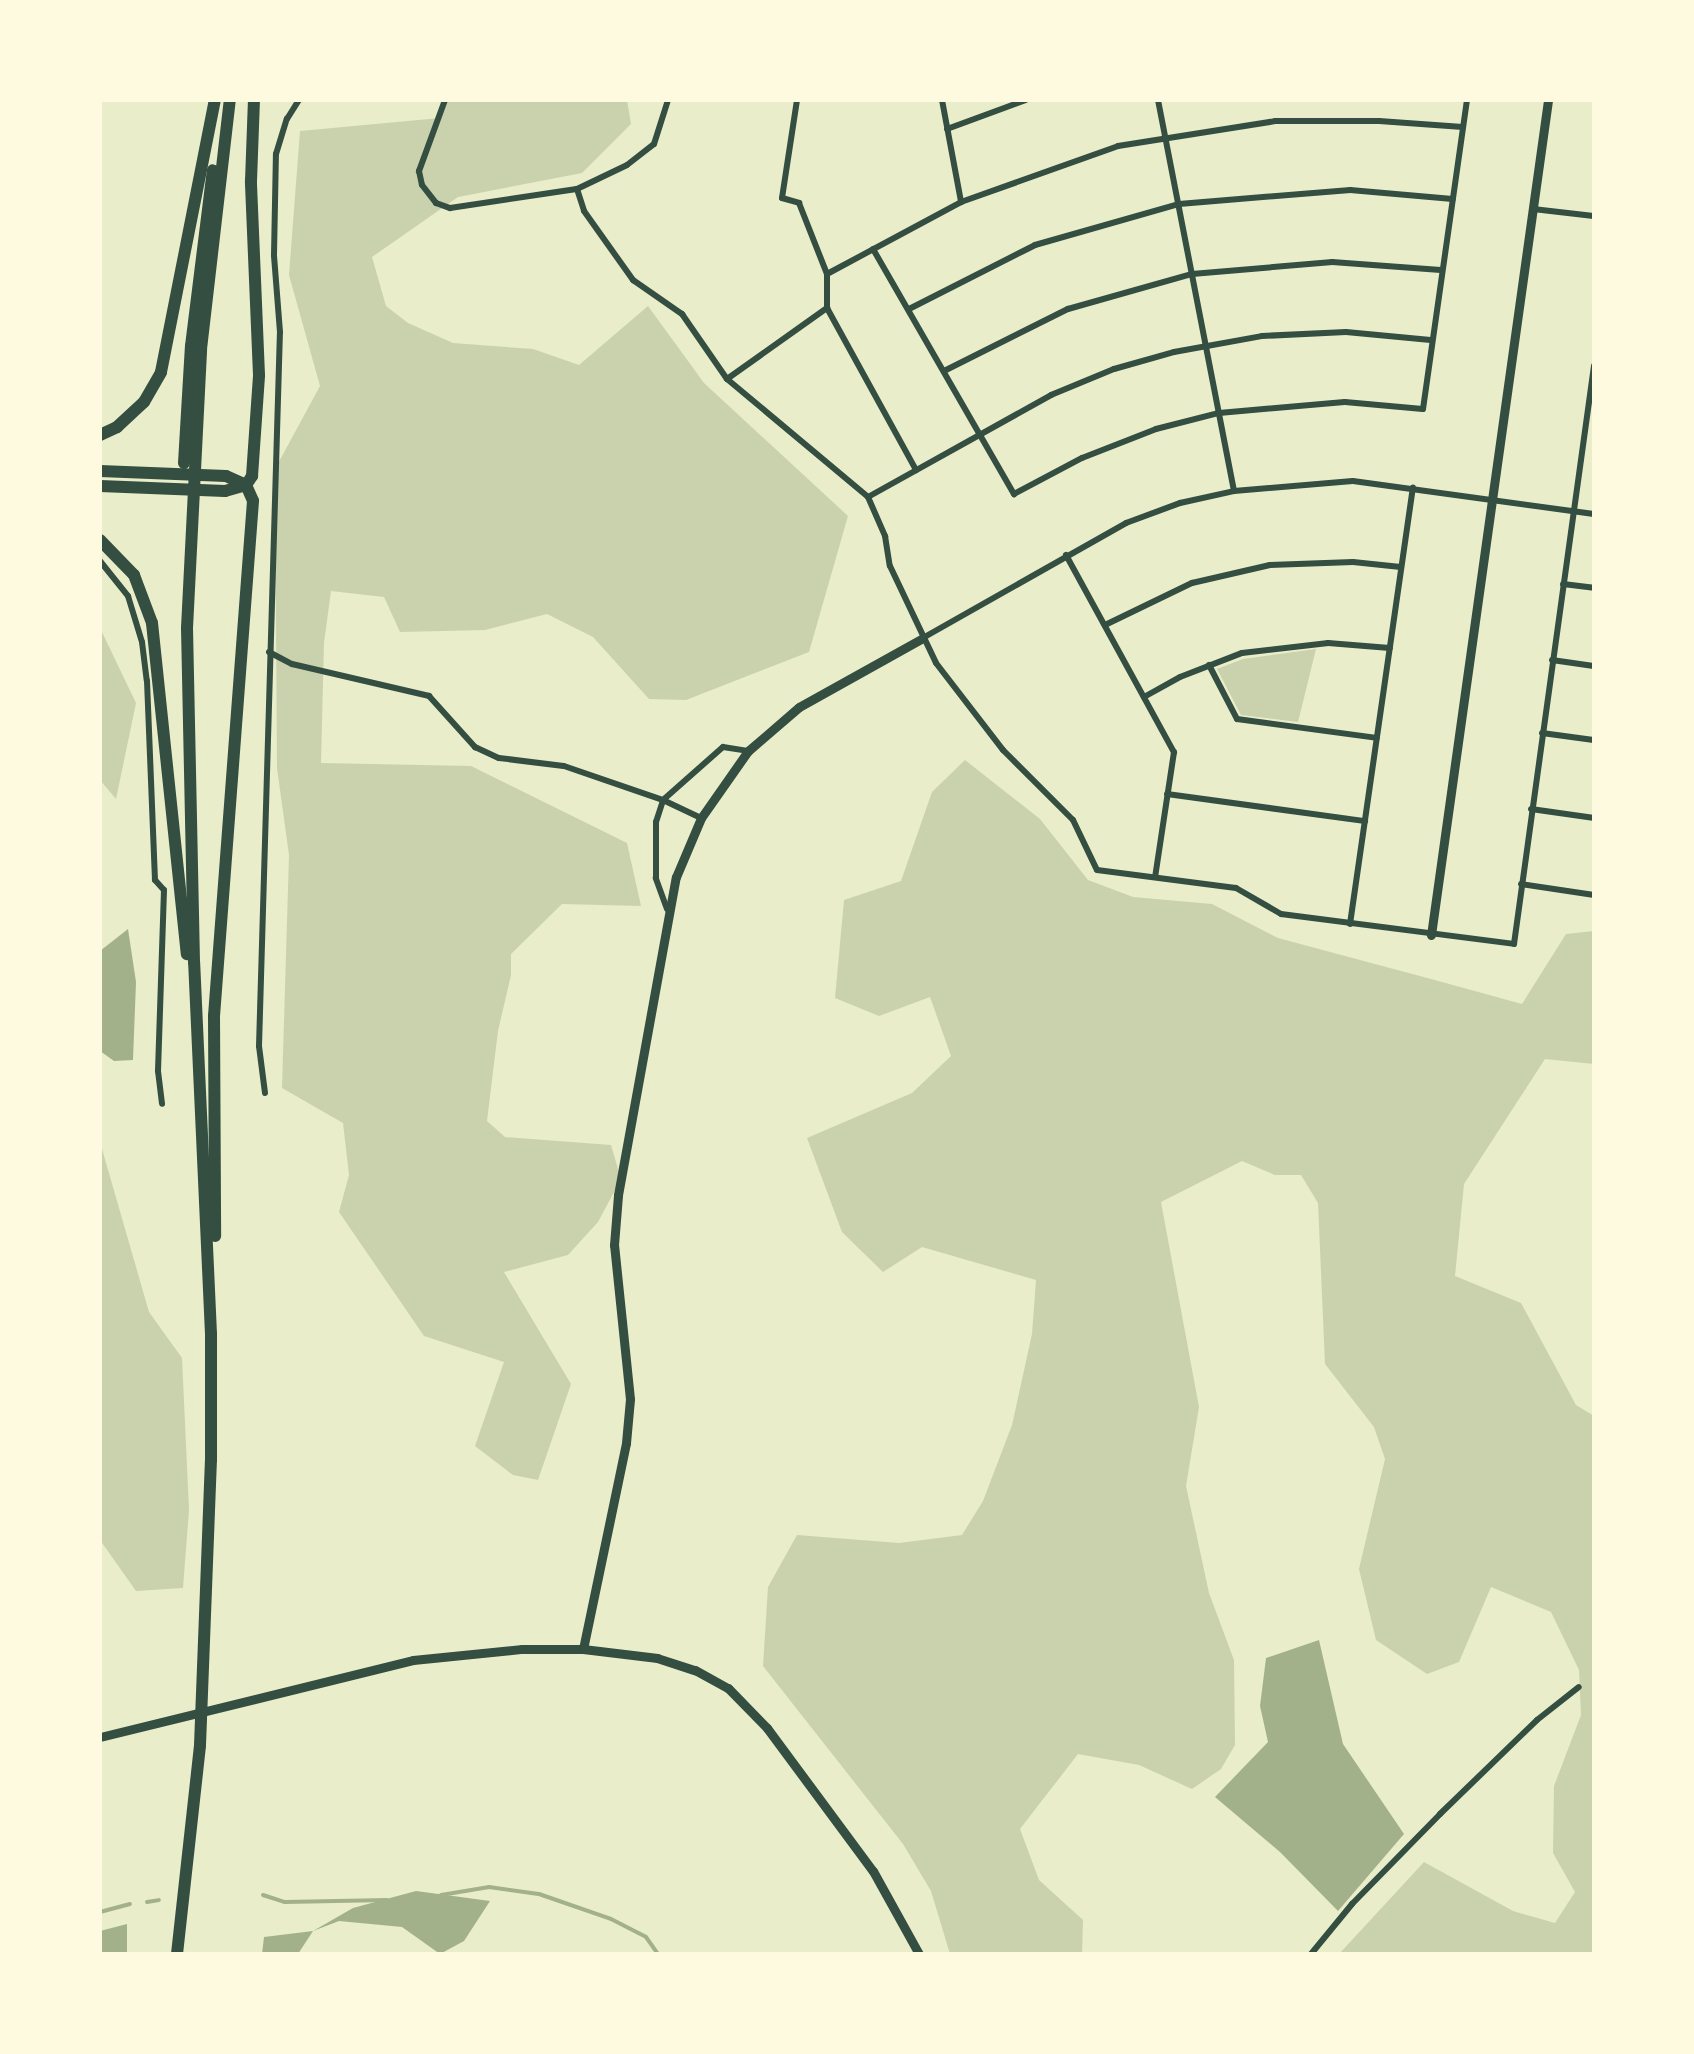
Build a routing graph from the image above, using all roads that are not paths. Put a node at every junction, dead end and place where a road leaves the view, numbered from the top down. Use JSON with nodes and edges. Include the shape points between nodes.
{"nodes":[{"id":1,"x":215,"y":100,"type":"edge"},
{"id":2,"x":227,"y":100,"type":"edge"},
{"id":3,"x":254,"y":100,"type":"edge"},
{"id":4,"x":299,"y":100,"type":"edge"},
{"id":5,"x":445,"y":100,"type":"edge"},
{"id":6,"x":668,"y":100,"type":"edge"},
{"id":7,"x":797,"y":100,"type":"edge"},
{"id":8,"x":942,"y":100,"type":"edge"},
{"id":9,"x":1024,"y":100,"type":"edge"},
{"id":10,"x":1158,"y":100,"type":"edge"},
{"id":11,"x":1467,"y":100,"type":"edge"},
{"id":12,"x":1548,"y":100,"type":"edge"},
{"id":13,"x":1462,"y":127,"type":"junction"},
{"id":14,"x":947,"y":129,"type":"junction"},
{"id":15,"x":1166,"y":135,"type":"junction"},
{"id":16,"x":577,"y":190,"type":"junction"},
{"id":17,"x":1453,"y":199,"type":"junction"},
{"id":18,"x":962,"y":202,"type":"junction"},
{"id":19,"x":1179,"y":204,"type":"junction"},
{"id":20,"x":1533,"y":208,"type":"junction"},
{"id":21,"x":1594,"y":216,"type":"edge"},
{"id":22,"x":873,"y":249,"type":"junction"},
{"id":23,"x":1442,"y":270,"type":"junction"},
{"id":24,"x":827,"y":274,"type":"junction"},
{"id":25,"x":1192,"y":274,"type":"junction"},
{"id":26,"x":827,"y":308,"type":"junction"},
{"id":27,"x":909,"y":309,"type":"junction"},
{"id":28,"x":1432,"y":340,"type":"junction"},
{"id":29,"x":1206,"y":344,"type":"junction"},
{"id":30,"x":1594,"y":366,"type":"edge"},
{"id":31,"x":944,"y":371,"type":"junction"},
{"id":32,"x":727,"y":379,"type":"junction"},
{"id":33,"x":1219,"y":413,"type":"junction"},
{"id":34,"x":978,"y":434,"type":"junction"},
{"id":35,"x":100,"y":435,"type":"edge"},
{"id":36,"x":916,"y":470,"type":"junction"},
{"id":37,"x":100,"y":471,"type":"edge"},
{"id":38,"x":246,"y":485,"type":"junction"},
{"id":39,"x":100,"y":486,"type":"edge"},
{"id":40,"x":1413,"y":488,"type":"junction"},
{"id":41,"x":1234,"y":491,"type":"junction"},
{"id":42,"x":868,"y":497,"type":"junction"},
{"id":43,"x":1492,"y":500,"type":"junction"},
{"id":44,"x":1573,"y":511,"type":"junction"},
{"id":45,"x":1594,"y":514,"type":"edge"},
{"id":46,"x":100,"y":540,"type":"edge"},
{"id":47,"x":1066,"y":555,"type":"junction"},
{"id":48,"x":100,"y":562,"type":"edge"},
{"id":49,"x":1401,"y":567,"type":"junction"},
{"id":50,"x":1563,"y":584,"type":"junction"},
{"id":51,"x":1594,"y":588,"type":"edge"},
{"id":52,"x":1105,"y":626,"type":"junction"},
{"id":53,"x":921,"y":639,"type":"junction"},
{"id":54,"x":1390,"y":648,"type":"junction"},
{"id":55,"x":268,"y":652,"type":"junction"},
{"id":56,"x":1552,"y":660,"type":"junction"},
{"id":57,"x":1209,"y":665,"type":"junction"},
{"id":58,"x":1594,"y":666,"type":"edge"},
{"id":59,"x":1144,"y":697,"type":"junction"},
{"id":60,"x":1542,"y":733,"type":"junction"},
{"id":61,"x":1377,"y":738,"type":"junction"},
{"id":62,"x":1594,"y":740,"type":"edge"},
{"id":63,"x":748,"y":751,"type":"junction"},
{"id":64,"x":1167,"y":794,"type":"junction"},
{"id":65,"x":664,"y":800,"type":"junction"},
{"id":66,"x":1531,"y":809,"type":"junction"},
{"id":67,"x":701,"y":818,"type":"junction"},
{"id":68,"x":1594,"y":818,"type":"edge"},
{"id":69,"x":1365,"y":821,"type":"junction"},
{"id":70,"x":1155,"y":878,"type":"junction"},
{"id":71,"x":1521,"y":884,"type":"junction"},
{"id":72,"x":1594,"y":895,"type":"edge"},
{"id":73,"x":668,"y":910,"type":"junction"},
{"id":74,"x":1350,"y":924,"type":"junction"},
{"id":75,"x":1431,"y":935,"type":"junction"},
{"id":76,"x":188,"y":962,"type":"junction"},
{"id":77,"x":264,"y":1092,"type":"dead end"},
{"id":78,"x":162,"y":1104,"type":"dead end"},
{"id":79,"x":211,"y":1334,"type":"junction"},
{"id":80,"x":211,"y":1460,"type":"junction"},
{"id":81,"x":583,"y":1648,"type":"junction"},
{"id":82,"x":1579,"y":1688,"type":"dead end"},
{"id":83,"x":100,"y":1737,"type":"edge"},
{"id":84,"x":176,"y":1954,"type":"edge"},
{"id":85,"x":919,"y":1954,"type":"edge"},
{"id":86,"x":1310,"y":1954,"type":"edge"}],
"edges":[{"from":1,"to":35,"type":"highway","via":[[162,372],[144,402]]},
{"from":2,"to":76,"type":"highway","via":[[193,329],[184,463],[180,646]]},
{"from":2,"to":79,"type":"highway","via":[[200,349],[188,628]]},
{"from":3,"to":38,"type":"highway","via":[[259,375],[255,464]]},
{"from":4,"to":55,"type":"street","via":[[276,154],[280,332]]},
{"from":5,"to":16,"type":"street","via":[[418,170],[436,203],[450,208]]},
{"from":6,"to":16,"type":"street","via":[[654,144]]},
{"from":7,"to":24,"type":"street","via":[[782,198],[799,203]]},
{"from":8,"to":14,"type":"street"},
{"from":9,"to":14,"type":"street"},
{"from":10,"to":15,"type":"street"},
{"from":11,"to":13,"type":"street"},
{"from":12,"to":20,"type":"street"},
{"from":13,"to":15,"type":"street","via":[[1275,121]]},
{"from":13,"to":17,"type":"street"},
{"from":14,"to":18,"type":"street"},
{"from":15,"to":18,"type":"street","via":[[1069,160]]},
{"from":15,"to":19,"type":"street"},
{"from":16,"to":32,"type":"street","via":[[584,211],[633,280],[682,314]]},
{"from":17,"to":19,"type":"street","via":[[1350,190]]},
{"from":17,"to":23,"type":"street"},
{"from":18,"to":22,"type":"street"},
{"from":19,"to":25,"type":"street"},
{"from":19,"to":27,"type":"street","via":[[1035,245]]},
{"from":20,"to":21,"type":"street"},
{"from":20,"to":43,"type":"street"},
{"from":22,"to":24,"type":"street"},
{"from":22,"to":27,"type":"street"},
{"from":23,"to":25,"type":"street","via":[[1317,262]]},
{"from":23,"to":28,"type":"street"},
{"from":24,"to":26,"type":"street"},
{"from":25,"to":29,"type":"street"},
{"from":25,"to":31,"type":"street","via":[[1068,309]]},
{"from":26,"to":32,"type":"street"},
{"from":26,"to":36,"type":"street"},
{"from":27,"to":31,"type":"street"},
{"from":28,"to":29,"type":"street","via":[[1346,332]]},
{"from":28,"to":33,"type":"street","via":[[1423,409],[1346,402]]},
{"from":29,"to":33,"type":"street"},
{"from":29,"to":34,"type":"street","via":[[1114,369]]},
{"from":30,"to":44,"type":"street"},
{"from":31,"to":34,"type":"street"},
{"from":32,"to":42,"type":"street"},
{"from":33,"to":34,"type":"street","via":[[1082,458],[1014,494]]},
{"from":33,"to":41,"type":"street"},
{"from":34,"to":36,"type":"street"},
{"from":36,"to":42,"type":"street"},
{"from":37,"to":38,"type":"highway","via":[[226,476]]},
{"from":38,"to":39,"type":"highway","via":[[225,491]]},
{"from":38,"to":79,"type":"highway","via":[[253,512],[214,1016]]},
{"from":40,"to":41,"type":"street","via":[[1353,481]]},
{"from":40,"to":43,"type":"street"},
{"from":40,"to":49,"type":"street"},
{"from":41,"to":47,"type":"street","via":[[1180,503]]},
{"from":42,"to":53,"type":"street"},
{"from":43,"to":44,"type":"street"},
{"from":43,"to":75,"type":"street"},
{"from":44,"to":45,"type":"street"},
{"from":44,"to":50,"type":"street"},
{"from":46,"to":76,"type":"highway","via":[[134,575],[152,623]]},
{"from":47,"to":52,"type":"street"},
{"from":47,"to":53,"type":"street"},
{"from":48,"to":78,"type":"street","via":[[128,596],[147,681],[155,880],[164,890]]},
{"from":49,"to":52,"type":"street","via":[[1312,562],[1256,568],[1192,583]]},
{"from":49,"to":54,"type":"street"},
{"from":50,"to":51,"type":"street"},
{"from":50,"to":56,"type":"street"},
{"from":52,"to":59,"type":"street"},
{"from":53,"to":63,"type":"street","via":[[799,708]]},
{"from":53,"to":70,"type":"street","via":[[1002,750],[1072,820],[1097,870]]},
{"from":54,"to":57,"type":"street","via":[[1283,646]]},
{"from":54,"to":61,"type":"street"},
{"from":55,"to":65,"type":"street","via":[[292,664],[429,696],[475,747],[499,758],[564,766]]},
{"from":55,"to":77,"type":"street","via":[[259,1046]]},
{"from":56,"to":58,"type":"street"},
{"from":56,"to":60,"type":"street"},
{"from":57,"to":59,"type":"street"},
{"from":57,"to":61,"type":"street","via":[[1237,719]]},
{"from":59,"to":64,"type":"street","via":[[1174,752]]},
{"from":60,"to":62,"type":"street"},
{"from":60,"to":66,"type":"street"},
{"from":61,"to":69,"type":"street"},
{"from":63,"to":65,"type":"street","via":[[723,748]]},
{"from":63,"to":67,"type":"street"},
{"from":64,"to":69,"type":"street"},
{"from":64,"to":70,"type":"street"},
{"from":65,"to":67,"type":"street"},
{"from":65,"to":73,"type":"street","via":[[656,822],[656,878]]},
{"from":66,"to":68,"type":"street"},
{"from":66,"to":71,"type":"street"},
{"from":67,"to":73,"type":"street"},
{"from":69,"to":74,"type":"street"},
{"from":70,"to":74,"type":"street","via":[[1236,888],[1281,914]]},
{"from":71,"to":72,"type":"street"},
{"from":71,"to":75,"type":"street","via":[[1514,944]]},
{"from":73,"to":81,"type":"street","via":[[614,1244],[630,1399],[626,1444]]},
{"from":74,"to":75,"type":"street"},
{"from":76,"to":80,"type":"highway"},
{"from":79,"to":80,"type":"highway"},
{"from":80,"to":84,"type":"highway","via":[[200,1745]]},
{"from":81,"to":83,"type":"street","via":[[413,1660]]},
{"from":81,"to":85,"type":"street","via":[[657,1658],[728,1688],[767,1728],[873,1871]]},
{"from":82,"to":86,"type":"street","via":[[1440,1814]]}]}
